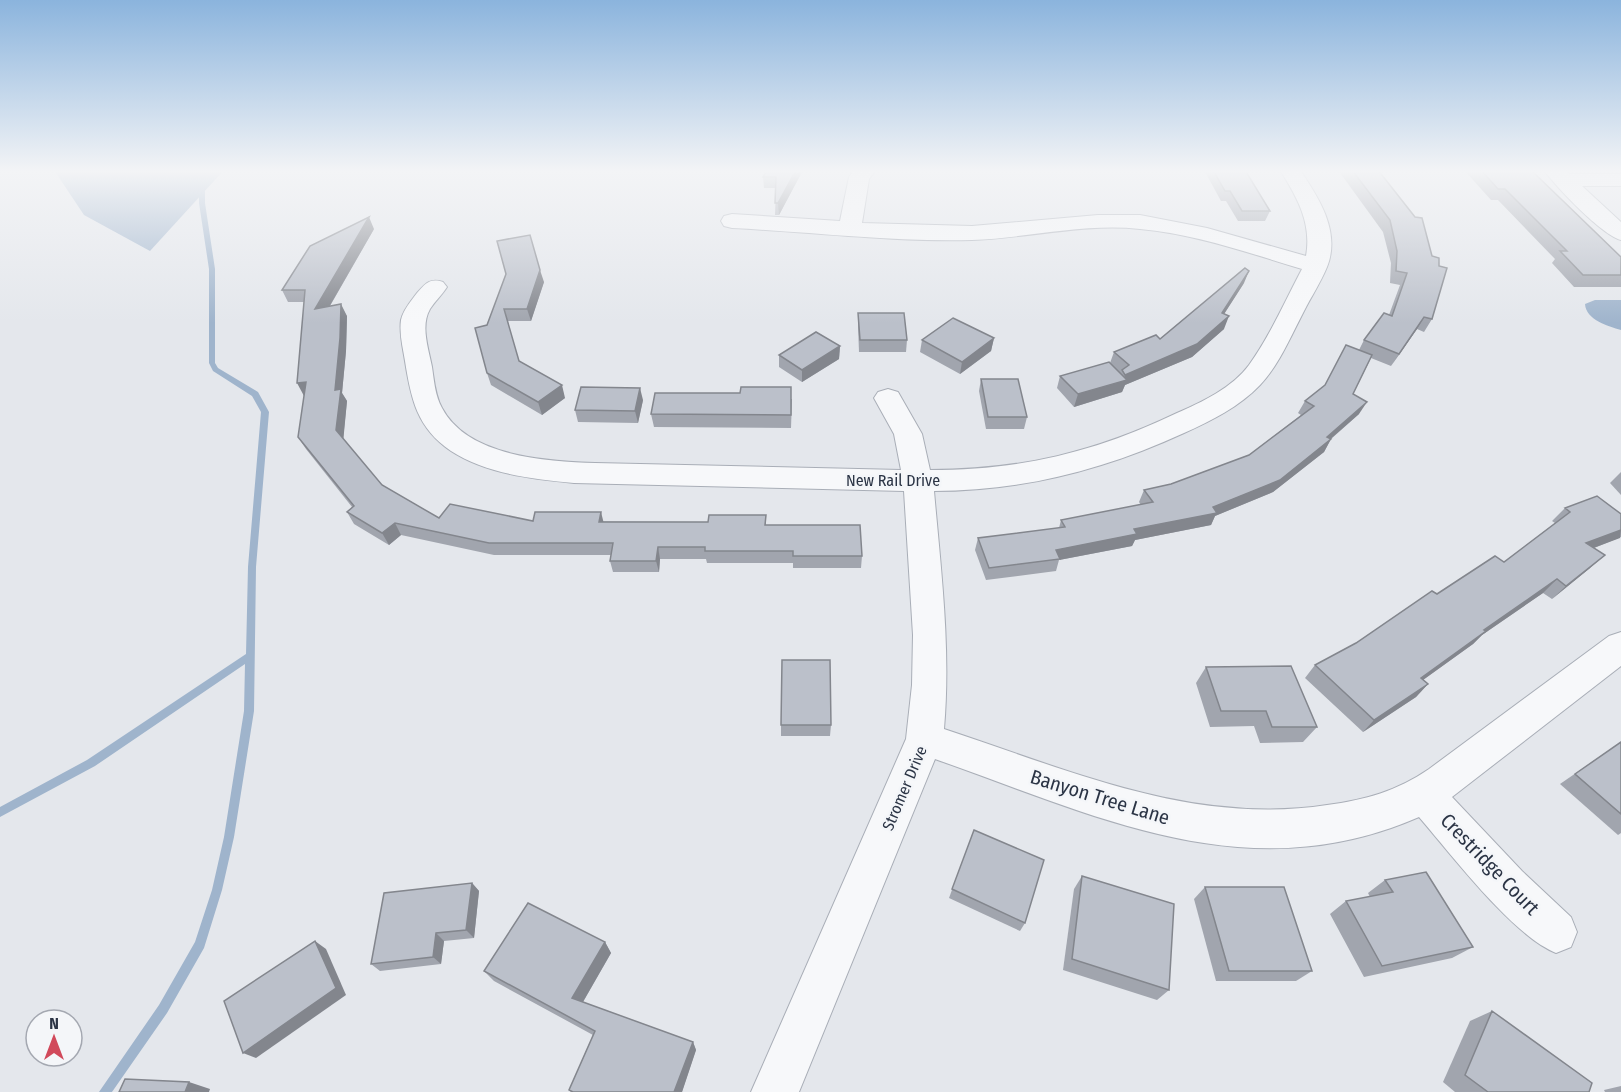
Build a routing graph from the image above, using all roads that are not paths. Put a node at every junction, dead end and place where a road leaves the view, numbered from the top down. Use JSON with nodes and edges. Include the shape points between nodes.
{"nodes":[{"id":1,"x":748,"y":221,"type":"edge"},
{"id":2,"x":851,"y":221,"type":"edge"},
{"id":3,"x":1317,"y":221,"type":"edge"},
{"id":4,"x":1606,"y":221,"type":"edge"},
{"id":5,"x":850,"y":227,"type":"junction"},
{"id":6,"x":1621,"y":233,"type":"edge"},
{"id":7,"x":1316,"y":266,"type":"junction"},
{"id":8,"x":435,"y":287,"type":"dead end"},
{"id":9,"x":888,"y":398,"type":"dead end"},
{"id":10,"x":918,"y":481,"type":"junction"},
{"id":11,"x":1621,"y":646,"type":"edge"},
{"id":12,"x":925,"y":739,"type":"junction"},
{"id":13,"x":1424,"y":794,"type":"junction"},
{"id":14,"x":1556,"y":932,"type":"dead end"},
{"id":15,"x":775,"y":1092,"type":"edge"}],
"edges":[{"from":1,"to":5,"type":"street"},
{"from":2,"to":5,"type":"street"},
{"from":3,"to":7,"type":"street","name":"New Rail Drive","via":[[1320,247]]},
{"from":4,"to":6,"type":"street"},
{"from":5,"to":7,"type":"street","via":[[975,233],[1105,222],[1141,223],[1209,235]]},
{"from":7,"to":10,"type":"street","name":"New Rail Drive","via":[[1259,370],[1240,389],[1197,416],[1104,455],[1059,468],[1012,476]]},
{"from":8,"to":10,"type":"street","name":"New Rail Drive","via":[[414,315],[424,397],[430,412],[455,439],[502,462],[546,472]]},
{"from":9,"to":10,"type":"street","name":"Stromer Drive","via":[[908,434]]},
{"from":10,"to":12,"type":"street","name":"Stromer Drive","via":[[930,635]]},
{"from":11,"to":13,"type":"street","name":"Banyon Tree Lane"},
{"from":12,"to":13,"type":"street","name":"Banyon Tree Lane","via":[[1114,806],[1215,828],[1323,828],[1373,816]]},
{"from":12,"to":15,"type":"street","name":"Stromer Drive"},
{"from":13,"to":14,"type":"street","name":"Crestridge Court","via":[[1507,886]]}]}
